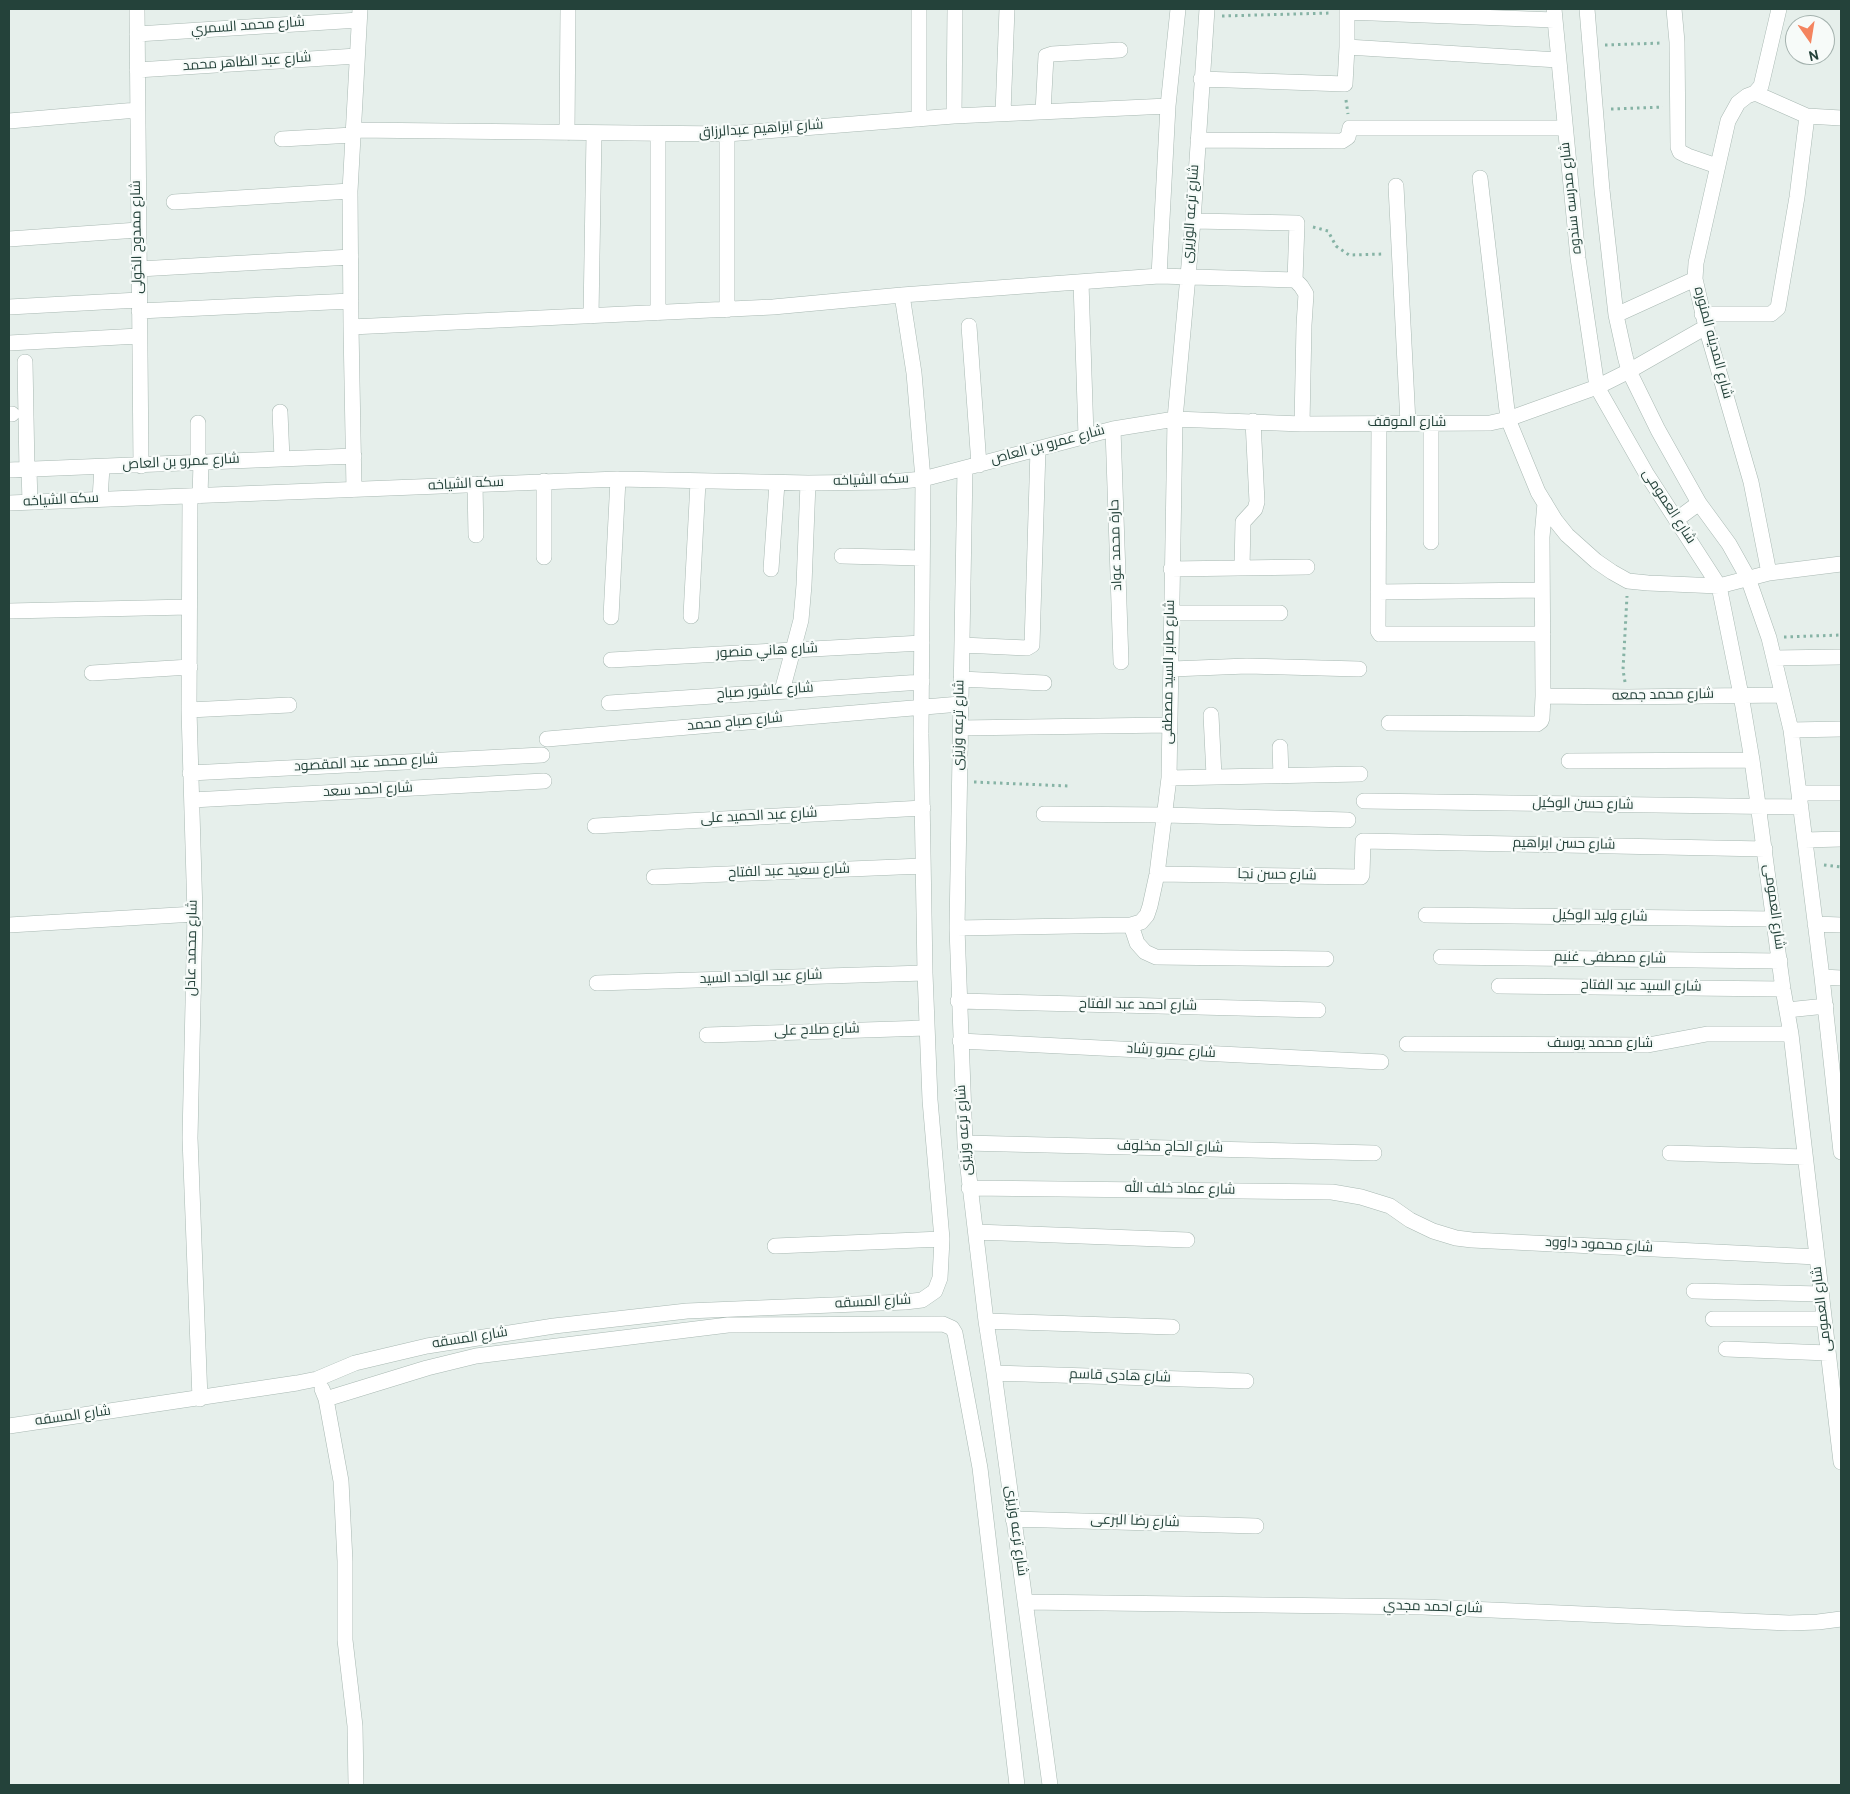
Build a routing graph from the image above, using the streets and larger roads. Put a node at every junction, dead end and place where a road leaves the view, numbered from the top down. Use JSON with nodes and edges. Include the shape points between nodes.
{"nodes":[{"id":1,"x":137,"y":9,"type":"edge"},
{"id":2,"x":568,"y":9,"type":"edge"},
{"id":3,"x":919,"y":9,"type":"edge"},
{"id":4,"x":955,"y":9,"type":"edge"},
{"id":5,"x":1007,"y":9,"type":"edge"},
{"id":6,"x":1178,"y":9,"type":"edge"},
{"id":7,"x":1587,"y":9,"type":"edge"},
{"id":8,"x":1674,"y":9,"type":"edge"},
{"id":9,"x":1779,"y":9,"type":"edge"},
{"id":10,"x":1346,"y":10,"type":"edge"},
{"id":11,"x":1206,"y":13,"type":"edge"},
{"id":12,"x":360,"y":14,"type":"edge"},
{"id":13,"x":1554,"y":14,"type":"edge"},
{"id":14,"x":137,"y":34,"type":"junction"},
{"id":15,"x":1347,"y":48,"type":"junction"},
{"id":16,"x":1120,"y":50,"type":"dead end"},
{"id":17,"x":357,"y":56,"type":"junction"},
{"id":18,"x":1558,"y":60,"type":"junction"},
{"id":19,"x":137,"y":70,"type":"junction"},
{"id":20,"x":1201,"y":79,"type":"junction"},
{"id":21,"x":1755,"y":93,"type":"junction"},
{"id":22,"x":1168,"y":106,"type":"junction"},
{"id":23,"x":137,"y":110,"type":"junction"},
{"id":24,"x":1043,"y":112,"type":"junction"},
{"id":25,"x":1003,"y":113,"type":"junction"},
{"id":26,"x":954,"y":116,"type":"junction"},
{"id":27,"x":1807,"y":116,"type":"junction"},
{"id":28,"x":1841,"y":118,"type":"edge"},
{"id":29,"x":919,"y":119,"type":"junction"},
{"id":30,"x":9,"y":121,"type":"edge"},
{"id":31,"x":1565,"y":128,"type":"junction"},
{"id":32,"x":353,"y":133,"type":"junction"},
{"id":33,"x":567,"y":134,"type":"junction"},
{"id":34,"x":594,"y":134,"type":"junction"},
{"id":35,"x":658,"y":134,"type":"junction"},
{"id":36,"x":727,"y":134,"type":"junction"},
{"id":37,"x":282,"y":139,"type":"dead end"},
{"id":38,"x":1198,"y":140,"type":"junction"},
{"id":39,"x":1717,"y":166,"type":"junction"},
{"id":40,"x":1480,"y":178,"type":"dead end"},
{"id":41,"x":1396,"y":186,"type":"dead end"},
{"id":42,"x":350,"y":191,"type":"junction"},
{"id":43,"x":174,"y":202,"type":"dead end"},
{"id":44,"x":1193,"y":221,"type":"junction"},
{"id":45,"x":138,"y":230,"type":"junction"},
{"id":46,"x":9,"y":239,"type":"edge"},
{"id":47,"x":350,"y":257,"type":"junction"},
{"id":48,"x":138,"y":269,"type":"junction"},
{"id":49,"x":1159,"y":276,"type":"junction"},
{"id":50,"x":1187,"y":277,"type":"junction"},
{"id":51,"x":1695,"y":279,"type":"junction"},
{"id":52,"x":1294,"y":280,"type":"junction"},
{"id":53,"x":1081,"y":282,"type":"junction"},
{"id":54,"x":902,"y":295,"type":"junction"},
{"id":55,"x":351,"y":301,"type":"junction"},
{"id":56,"x":139,"y":305,"type":"junction"},
{"id":57,"x":9,"y":307,"type":"edge"},
{"id":58,"x":727,"y":310,"type":"junction"},
{"id":59,"x":658,"y":313,"type":"junction"},
{"id":60,"x":1616,"y":315,"type":"junction"},
{"id":61,"x":592,"y":316,"type":"junction"},
{"id":62,"x":1704,"y":320,"type":"junction"},
{"id":63,"x":969,"y":326,"type":"dead end"},
{"id":64,"x":351,"y":327,"type":"junction"},
{"id":65,"x":140,"y":336,"type":"junction"},
{"id":66,"x":9,"y":343,"type":"edge"},
{"id":67,"x":25,"y":362,"type":"dead end"},
{"id":68,"x":1629,"y":371,"type":"junction"},
{"id":69,"x":1597,"y":387,"type":"junction"},
{"id":70,"x":280,"y":412,"type":"dead end"},
{"id":71,"x":1174,"y":418,"type":"junction"},
{"id":72,"x":1508,"y":420,"type":"junction"},
{"id":73,"x":1253,"y":421,"type":"junction"},
{"id":74,"x":198,"y":423,"type":"dead end"},
{"id":75,"x":1379,"y":423,"type":"junction"},
{"id":76,"x":1408,"y":423,"type":"junction"},
{"id":77,"x":1431,"y":423,"type":"junction"},
{"id":78,"x":1302,"y":424,"type":"junction"},
{"id":79,"x":1113,"y":429,"type":"junction"},
{"id":80,"x":1086,"y":436,"type":"junction"},
{"id":81,"x":1038,"y":449,"type":"junction"},
{"id":82,"x":354,"y":456,"type":"junction"},
{"id":83,"x":282,"y":459,"type":"junction"},
{"id":84,"x":199,"y":463,"type":"junction"},
{"id":85,"x":141,"y":466,"type":"junction"},
{"id":86,"x":102,"y":467,"type":"junction"},
{"id":87,"x":972,"y":467,"type":"junction"},
{"id":88,"x":9,"y":470,"type":"edge"},
{"id":89,"x":28,"y":470,"type":"junction"},
{"id":90,"x":618,"y":479,"type":"junction"},
{"id":91,"x":923,"y":479,"type":"junction"},
{"id":92,"x":544,"y":481,"type":"junction"},
{"id":93,"x":698,"y":482,"type":"junction"},
{"id":94,"x":777,"y":483,"type":"junction"},
{"id":95,"x":808,"y":483,"type":"junction"},
{"id":96,"x":475,"y":484,"type":"junction"},
{"id":97,"x":354,"y":490,"type":"junction"},
{"id":98,"x":195,"y":496,"type":"junction"},
{"id":99,"x":100,"y":499,"type":"junction"},
{"id":100,"x":30,"y":502,"type":"junction"},
{"id":101,"x":9,"y":503,"type":"edge"},
{"id":102,"x":1544,"y":503,"type":"junction"},
{"id":103,"x":1700,"y":503,"type":"junction"},
{"id":104,"x":1676,"y":520,"type":"junction"},
{"id":105,"x":476,"y":535,"type":"dead end"},
{"id":106,"x":1431,"y":542,"type":"dead end"},
{"id":107,"x":842,"y":556,"type":"dead end"},
{"id":108,"x":544,"y":557,"type":"dead end"},
{"id":109,"x":922,"y":558,"type":"junction"},
{"id":110,"x":1841,"y":564,"type":"edge"},
{"id":111,"x":1306,"y":567,"type":"dead end"},
{"id":112,"x":1242,"y":568,"type":"junction"},
{"id":113,"x":771,"y":569,"type":"dead end"},
{"id":114,"x":1171,"y":569,"type":"junction"},
{"id":115,"x":1769,"y":573,"type":"junction"},
{"id":116,"x":1748,"y":578,"type":"junction"},
{"id":117,"x":1719,"y":586,"type":"junction"},
{"id":118,"x":1542,"y":590,"type":"junction"},
{"id":119,"x":1378,"y":592,"type":"junction"},
{"id":120,"x":189,"y":608,"type":"junction"},
{"id":121,"x":9,"y":611,"type":"edge"},
{"id":122,"x":1172,"y":613,"type":"junction"},
{"id":123,"x":1280,"y":613,"type":"dead end"},
{"id":124,"x":692,"y":616,"type":"dead end"},
{"id":125,"x":611,"y":617,"type":"dead end"},
{"id":126,"x":1542,"y":634,"type":"junction"},
{"id":127,"x":922,"y":643,"type":"junction"},
{"id":128,"x":962,"y":645,"type":"junction"},
{"id":129,"x":793,"y":651,"type":"junction"},
{"id":130,"x":1841,"y":657,"type":"edge"},
{"id":131,"x":1774,"y":658,"type":"junction"},
{"id":132,"x":611,"y":660,"type":"dead end"},
{"id":133,"x":1121,"y":662,"type":"dead end"},
{"id":134,"x":190,"y":667,"type":"junction"},
{"id":135,"x":1172,"y":669,"type":"junction"},
{"id":136,"x":1359,"y":669,"type":"dead end"},
{"id":137,"x":92,"y":672,"type":"dead end"},
{"id":138,"x":961,"y":679,"type":"junction"},
{"id":139,"x":922,"y":682,"type":"junction"},
{"id":140,"x":1044,"y":682,"type":"dead end"},
{"id":141,"x":782,"y":691,"type":"junction"},
{"id":142,"x":1782,"y":695,"type":"junction"},
{"id":143,"x":1543,"y":696,"type":"junction"},
{"id":144,"x":1741,"y":696,"type":"junction"},
{"id":145,"x":608,"y":703,"type":"dead end"},
{"id":146,"x":960,"y":704,"type":"junction"},
{"id":147,"x":289,"y":706,"type":"dead end"},
{"id":148,"x":922,"y":706,"type":"junction"},
{"id":149,"x":189,"y":710,"type":"junction"},
{"id":150,"x":1211,"y":715,"type":"dead end"},
{"id":151,"x":1389,"y":723,"type":"dead end"},
{"id":152,"x":1169,"y":725,"type":"junction"},
{"id":153,"x":960,"y":728,"type":"junction"},
{"id":154,"x":1790,"y":730,"type":"junction"},
{"id":155,"x":1841,"y":730,"type":"edge"},
{"id":156,"x":547,"y":739,"type":"dead end"},
{"id":157,"x":1280,"y":747,"type":"dead end"},
{"id":158,"x":542,"y":756,"type":"dead end"},
{"id":159,"x":1752,"y":760,"type":"junction"},
{"id":160,"x":1569,"y":761,"type":"dead end"},
{"id":161,"x":190,"y":773,"type":"junction"},
{"id":162,"x":1360,"y":774,"type":"dead end"},
{"id":163,"x":1214,"y":776,"type":"junction"},
{"id":164,"x":1281,"y":776,"type":"junction"},
{"id":165,"x":1169,"y":778,"type":"junction"},
{"id":166,"x":544,"y":781,"type":"dead end"},
{"id":167,"x":1841,"y":793,"type":"edge"},
{"id":168,"x":192,"y":800,"type":"junction"},
{"id":169,"x":1800,"y":800,"type":"junction"},
{"id":170,"x":1364,"y":801,"type":"dead end"},
{"id":171,"x":922,"y":808,"type":"junction"},
{"id":172,"x":1758,"y":808,"type":"junction"},
{"id":173,"x":1044,"y":814,"type":"dead end"},
{"id":174,"x":1165,"y":815,"type":"junction"},
{"id":175,"x":1348,"y":820,"type":"dead end"},
{"id":176,"x":595,"y":826,"type":"dead end"},
{"id":177,"x":1841,"y":839,"type":"edge"},
{"id":178,"x":1805,"y":840,"type":"junction"},
{"id":179,"x":1363,"y":841,"type":"joint"},
{"id":180,"x":1764,"y":850,"type":"junction"},
{"id":181,"x":923,"y":866,"type":"junction"},
{"id":182,"x":1157,"y":874,"type":"junction"},
{"id":183,"x":654,"y":877,"type":"dead end"},
{"id":184,"x":195,"y":914,"type":"junction"},
{"id":185,"x":1426,"y":915,"type":"dead end"},
{"id":186,"x":1774,"y":918,"type":"junction"},
{"id":187,"x":1136,"y":923,"type":"junction"},
{"id":188,"x":9,"y":924,"type":"edge"},
{"id":189,"x":1816,"y":924,"type":"junction"},
{"id":190,"x":1841,"y":925,"type":"edge"},
{"id":191,"x":957,"y":928,"type":"junction"},
{"id":192,"x":1440,"y":957,"type":"dead end"},
{"id":193,"x":1326,"y":960,"type":"dead end"},
{"id":194,"x":1780,"y":961,"type":"junction"},
{"id":195,"x":925,"y":973,"type":"junction"},
{"id":196,"x":1822,"y":977,"type":"junction"},
{"id":197,"x":1841,"y":978,"type":"edge"},
{"id":198,"x":597,"y":983,"type":"dead end"},
{"id":199,"x":1499,"y":986,"type":"dead end"},
{"id":200,"x":1783,"y":989,"type":"junction"},
{"id":201,"x":958,"y":1001,"type":"junction"},
{"id":202,"x":1826,"y":1006,"type":"junction"},
{"id":203,"x":1318,"y":1010,"type":"dead end"},
{"id":204,"x":1787,"y":1010,"type":"junction"},
{"id":205,"x":927,"y":1028,"type":"junction"},
{"id":206,"x":1791,"y":1034,"type":"junction"},
{"id":207,"x":707,"y":1035,"type":"dead end"},
{"id":208,"x":960,"y":1041,"type":"junction"},
{"id":209,"x":1407,"y":1044,"type":"dead end"},
{"id":210,"x":1382,"y":1062,"type":"dead end"},
{"id":211,"x":1837,"y":1068,"type":"edge"},
{"id":212,"x":965,"y":1143,"type":"junction"},
{"id":213,"x":1374,"y":1152,"type":"dead end"},
{"id":214,"x":1841,"y":1152,"type":"edge"},
{"id":215,"x":1670,"y":1153,"type":"dead end"},
{"id":216,"x":1805,"y":1157,"type":"junction"},
{"id":217,"x":969,"y":1188,"type":"junction"},
{"id":218,"x":1390,"y":1206,"type":"joint"},
{"id":219,"x":976,"y":1232,"type":"junction"},
{"id":220,"x":942,"y":1239,"type":"junction"},
{"id":221,"x":1187,"y":1240,"type":"dead end"},
{"id":222,"x":775,"y":1246,"type":"dead end"},
{"id":223,"x":1817,"y":1257,"type":"junction"},
{"id":224,"x":1694,"y":1291,"type":"dead end"},
{"id":225,"x":1821,"y":1294,"type":"junction"},
{"id":226,"x":1713,"y":1318,"type":"dead end"},
{"id":227,"x":1824,"y":1319,"type":"junction"},
{"id":228,"x":986,"y":1321,"type":"junction"},
{"id":229,"x":949,"y":1326,"type":"joint"},
{"id":230,"x":1172,"y":1328,"type":"dead end"},
{"id":231,"x":1726,"y":1349,"type":"dead end"},
{"id":232,"x":1828,"y":1353,"type":"junction"},
{"id":233,"x":994,"y":1372,"type":"junction"},
{"id":234,"x":317,"y":1379,"type":"junction"},
{"id":235,"x":1246,"y":1381,"type":"dead end"},
{"id":236,"x":1837,"y":1395,"type":"edge"},
{"id":237,"x":326,"y":1398,"type":"junction"},
{"id":238,"x":200,"y":1399,"type":"junction"},
{"id":239,"x":9,"y":1426,"type":"edge"},
{"id":240,"x":1841,"y":1462,"type":"edge"},
{"id":241,"x":1014,"y":1519,"type":"junction"},
{"id":242,"x":1256,"y":1526,"type":"dead end"},
{"id":243,"x":1025,"y":1602,"type":"junction"},
{"id":244,"x":1841,"y":1619,"type":"edge"},
{"id":245,"x":356,"y":1785,"type":"edge"},
{"id":246,"x":1018,"y":1785,"type":"edge"},
{"id":247,"x":1050,"y":1785,"type":"edge"}],
"edges":[{"from":1,"to":14,"type":"street","name":"شارع ممدوح الخولى"},
{"from":2,"to":33,"type":"street"},
{"from":3,"to":29,"type":"street"},
{"from":4,"to":26,"type":"street"},
{"from":5,"to":25,"type":"street"},
{"from":6,"to":22,"type":"street"},
{"from":7,"to":60,"type":"street"},
{"from":8,"to":39,"type":"street","via":[[1678,146],[1680,152]]},
{"from":9,"to":21,"type":"street","via":[[1760,86]]},
{"from":10,"to":13,"type":"street"},
{"from":10,"to":15,"type":"street"},
{"from":11,"to":20,"type":"street","name":"شارع ترعه الوزيرى"},
{"from":12,"to":14,"type":"street","name":"شارع محمد السمري"},
{"from":12,"to":17,"type":"street"},
{"from":13,"to":18,"type":"street","name":"شارع مدرسه سندوه"},
{"from":14,"to":19,"type":"street","name":"شارع ممدوح الخولى"},
{"from":15,"to":18,"type":"street"},
{"from":15,"to":20,"type":"street","via":[[1345,84]]},
{"from":16,"to":24,"type":"street","via":[[1046,56]]},
{"from":17,"to":19,"type":"street","name":"شارع عبد الظاهر محمد"},
{"from":17,"to":32,"type":"street"},
{"from":18,"to":31,"type":"street","name":"شارع مدرسه سندوه"},
{"from":19,"to":23,"type":"street","name":"شارع ممدوح الخولى"},
{"from":20,"to":38,"type":"street","name":"شارع ترعه الوزيرى"},
{"from":21,"to":27,"type":"street"},
{"from":21,"to":39,"type":"street","name":"شارع المدينه المنوره","via":[[1738,103],[1728,121]]},
{"from":22,"to":24,"type":"street","name":"شارع ابراهيم عبدالرزاق"},
{"from":22,"to":49,"type":"street"},
{"from":23,"to":30,"type":"street"},
{"from":23,"to":45,"type":"street","name":"شارع ممدوح الخولى"},
{"from":24,"to":25,"type":"street","name":"شارع ابراهيم عبدالرزاق"},
{"from":25,"to":26,"type":"street","name":"شارع ابراهيم عبدالرزاق"},
{"from":26,"to":29,"type":"street","name":"شارع ابراهيم عبدالرزاق"},
{"from":27,"to":28,"type":"street"},
{"from":27,"to":62,"type":"street","via":[[1778,308],[1772,314]]},
{"from":29,"to":36,"type":"street","name":"شارع ابراهيم عبدالرزاق"},
{"from":31,"to":38,"type":"street","via":[[1350,128],[1348,137],[1342,141]]},
{"from":31,"to":69,"type":"street","name":"شارع مدرسه سندوه","via":[[1578,258]]},
{"from":32,"to":33,"type":"street","name":"شارع ابراهيم عبدالرزاق"},
{"from":32,"to":37,"type":"street","name":"شارع ابراهيم عبدالرزاق"},
{"from":32,"to":42,"type":"street"},
{"from":33,"to":34,"type":"street","name":"شارع ابراهيم عبدالرزاق"},
{"from":34,"to":35,"type":"street","name":"شارع ابراهيم عبدالرزاق"},
{"from":34,"to":61,"type":"street"},
{"from":35,"to":36,"type":"street","name":"شارع ابراهيم عبدالرزاق"},
{"from":35,"to":59,"type":"street"},
{"from":36,"to":58,"type":"street"},
{"from":38,"to":44,"type":"street","name":"شارع ترعه الوزيرى"},
{"from":39,"to":51,"type":"street","name":"شارع المدينه المنوره"},
{"from":40,"to":72,"type":"street"},
{"from":41,"to":76,"type":"street"},
{"from":42,"to":43,"type":"street"},
{"from":42,"to":47,"type":"street"},
{"from":44,"to":50,"type":"street","name":"شارع ترعه الوزيرى"},
{"from":44,"to":52,"type":"street","via":[[1297,223]]},
{"from":45,"to":46,"type":"street"},
{"from":45,"to":48,"type":"street","name":"شارع ممدوح الخولى"},
{"from":47,"to":48,"type":"street"},
{"from":47,"to":55,"type":"street"},
{"from":48,"to":56,"type":"street","name":"شارع ممدوح الخولى"},
{"from":49,"to":50,"type":"street"},
{"from":49,"to":53,"type":"street"},
{"from":50,"to":52,"type":"street"},
{"from":50,"to":71,"type":"street","name":"شارع ترعه الوزيرى"},
{"from":51,"to":60,"type":"street"},
{"from":51,"to":62,"type":"street","name":"شارع المدينه المنوره"},
{"from":52,"to":78,"type":"street","via":[[1306,294]]},
{"from":53,"to":54,"type":"street"},
{"from":53,"to":80,"type":"street"},
{"from":54,"to":58,"type":"street"},
{"from":54,"to":91,"type":"street","via":[[914,373]]},
{"from":55,"to":56,"type":"street"},
{"from":55,"to":64,"type":"street"},
{"from":56,"to":57,"type":"street"},
{"from":56,"to":65,"type":"street","name":"شارع ممدوح الخولى"},
{"from":58,"to":59,"type":"street"},
{"from":59,"to":61,"type":"street"},
{"from":60,"to":68,"type":"street"},
{"from":61,"to":64,"type":"street"},
{"from":62,"to":68,"type":"street","name":"شارع الموقف"},
{"from":62,"to":115,"type":"street","name":"شارع المدينه المنوره","via":[[1751,482]]},
{"from":63,"to":87,"type":"street","name":"شارع ترعه وزيزى"},
{"from":64,"to":82,"type":"street"},
{"from":65,"to":66,"type":"street"},
{"from":65,"to":85,"type":"street","name":"شارع ممدوح الخولى"},
{"from":67,"to":89,"type":"street"},
{"from":68,"to":69,"type":"street","name":"شارع الموقف"},
{"from":68,"to":103,"type":"street","name":"شارع العمومى"},
{"from":69,"to":72,"type":"street","name":"شارع الموقف"},
{"from":69,"to":104,"type":"street","name":"شارع العمومى"},
{"from":70,"to":83,"type":"street"},
{"from":71,"to":73,"type":"street","name":"شارع الموقف"},
{"from":71,"to":79,"type":"street","name":"شارع عمرو بن العاص"},
{"from":71,"to":114,"type":"street","name":"شارع صابر السيد مصطفى"},
{"from":72,"to":77,"type":"street","name":"شارع الموقف"},
{"from":72,"to":102,"type":"street"},
{"from":73,"to":78,"type":"street","name":"شارع الموقف"},
{"from":73,"to":112,"type":"street","via":[[1257,502],[1255,509],[1242,522]]},
{"from":74,"to":84,"type":"street","name":"شارع محمد عادل"},
{"from":75,"to":76,"type":"street","name":"شارع الموقف"},
{"from":75,"to":78,"type":"street","name":"شارع الموقف"},
{"from":75,"to":119,"type":"street"},
{"from":76,"to":77,"type":"street","name":"شارع الموقف"},
{"from":77,"to":106,"type":"street"},
{"from":79,"to":80,"type":"street","name":"شارع عمرو بن العاص"},
{"from":79,"to":133,"type":"street","name":"حارة محمد عواد"},
{"from":80,"to":81,"type":"street","name":"شارع عمرو بن العاص"},
{"from":81,"to":87,"type":"street","name":"شارع عمرو بن العاص"},
{"from":81,"to":128,"type":"street","via":[[1032,645]]},
{"from":82,"to":83,"type":"street","name":"شارع عمرو بن العاص"},
{"from":82,"to":97,"type":"street"},
{"from":83,"to":84,"type":"street","name":"شارع عمرو بن العاص"},
{"from":84,"to":85,"type":"street","name":"شارع عمرو بن العاص"},
{"from":84,"to":98,"type":"street","name":"شارع محمد عادل"},
{"from":85,"to":86,"type":"street","name":"شارع عمرو بن العاص"},
{"from":86,"to":89,"type":"street","name":"شارع عمرو بن العاص"},
{"from":86,"to":99,"type":"street"},
{"from":87,"to":91,"type":"street","name":"شارع عمرو بن العاص"},
{"from":87,"to":128,"type":"street","name":"شارع ترعه وزيزى"},
{"from":88,"to":89,"type":"street","name":"شارع عمرو بن العاص"},
{"from":89,"to":100,"type":"street"},
{"from":90,"to":92,"type":"street","name":"سكه الشياخه"},
{"from":90,"to":93,"type":"street","name":"سكه الشياخه"},
{"from":90,"to":125,"type":"street"},
{"from":91,"to":95,"type":"street","name":"سكه الشياخه"},
{"from":91,"to":109,"type":"street"},
{"from":92,"to":96,"type":"street","name":"سكه الشياخه"},
{"from":92,"to":108,"type":"street"},
{"from":93,"to":94,"type":"street","name":"سكه الشياخه"},
{"from":93,"to":124,"type":"street"},
{"from":94,"to":95,"type":"street","name":"سكه الشياخه"},
{"from":94,"to":113,"type":"street"},
{"from":95,"to":129,"type":"street","via":[[801,620]]},
{"from":96,"to":97,"type":"street","name":"سكه الشياخه"},
{"from":96,"to":105,"type":"street"},
{"from":97,"to":98,"type":"street","name":"سكه الشياخه"},
{"from":98,"to":99,"type":"street","name":"سكه الشياخه"},
{"from":98,"to":120,"type":"street","name":"شارع محمد عادل"},
{"from":99,"to":100,"type":"street","name":"سكه الشياخه"},
{"from":100,"to":101,"type":"street","name":"سكه الشياخه"},
{"from":102,"to":117,"type":"street","via":[[1581,549],[1628,581]]},
{"from":102,"to":118,"type":"street"},
{"from":103,"to":104,"type":"street"},
{"from":103,"to":116,"type":"street","name":"شارع العمومى"},
{"from":104,"to":117,"type":"street","name":"شارع العمومى"},
{"from":107,"to":109,"type":"street"},
{"from":109,"to":127,"type":"street"},
{"from":110,"to":115,"type":"street"},
{"from":111,"to":112,"type":"street"},
{"from":112,"to":114,"type":"street"},
{"from":114,"to":122,"type":"street","name":"شارع صابر السيد مصطفى"},
{"from":115,"to":116,"type":"street"},
{"from":116,"to":117,"type":"street"},
{"from":116,"to":131,"type":"street","name":"شارع العمومى"},
{"from":117,"to":144,"type":"street","name":"شارع العمومى"},
{"from":118,"to":119,"type":"street"},
{"from":118,"to":126,"type":"street"},
{"from":119,"to":126,"type":"street","via":[[1380,634]]},
{"from":120,"to":121,"type":"street"},
{"from":120,"to":134,"type":"street","name":"شارع محمد عادل"},
{"from":122,"to":123,"type":"street"},
{"from":122,"to":135,"type":"street","name":"شارع صابر السيد مصطفى"},
{"from":126,"to":143,"type":"street"},
{"from":127,"to":129,"type":"street","name":"شارع هاني منصور"},
{"from":127,"to":139,"type":"street"},
{"from":128,"to":138,"type":"street","name":"شارع ترعه وزيزى"},
{"from":129,"to":132,"type":"street","name":"شارع هاني منصور"},
{"from":129,"to":141,"type":"street"},
{"from":130,"to":131,"type":"street"},
{"from":131,"to":142,"type":"street","name":"شارع العمومى"},
{"from":134,"to":137,"type":"street"},
{"from":134,"to":149,"type":"street","name":"شارع محمد عادل"},
{"from":135,"to":136,"type":"street","via":[[1247,666]]},
{"from":135,"to":152,"type":"street","name":"شارع صابر السيد مصطفى"},
{"from":138,"to":140,"type":"street"},
{"from":138,"to":146,"type":"street","name":"شارع ترعه وزيزى"},
{"from":139,"to":141,"type":"street","name":"شارع عاشور صباح"},
{"from":139,"to":148,"type":"street"},
{"from":141,"to":145,"type":"street","name":"شارع عاشور صباح"},
{"from":142,"to":144,"type":"street","name":"شارع محمد جمعه"},
{"from":142,"to":154,"type":"street","name":"شارع العمومى"},
{"from":143,"to":144,"type":"street","name":"شارع محمد جمعه"},
{"from":143,"to":151,"type":"street","via":[[1542,718],[1537,724]]},
{"from":144,"to":159,"type":"street","name":"شارع العمومى"},
{"from":146,"to":148,"type":"street","name":"شارع صباح محمد"},
{"from":146,"to":153,"type":"street","name":"شارع ترعه وزيزى"},
{"from":147,"to":149,"type":"street"},
{"from":148,"to":156,"type":"street","name":"شارع صباح محمد"},
{"from":148,"to":171,"type":"street"},
{"from":149,"to":161,"type":"street","name":"شارع محمد عادل"},
{"from":150,"to":163,"type":"street"},
{"from":152,"to":153,"type":"street"},
{"from":152,"to":165,"type":"street","name":"شارع صابر السيد مصطفى"},
{"from":153,"to":191,"type":"street","name":"شارع ترعه وزيزى"},
{"from":154,"to":155,"type":"street"},
{"from":154,"to":169,"type":"street","name":"شارع العمومى"},
{"from":157,"to":164,"type":"street"},
{"from":158,"to":161,"type":"street","name":"شارع محمد عبد المقصود"},
{"from":159,"to":160,"type":"street"},
{"from":159,"to":172,"type":"street","name":"شارع العمومى"},
{"from":161,"to":168,"type":"street","name":"شارع محمد عادل"},
{"from":162,"to":164,"type":"street"},
{"from":163,"to":164,"type":"street"},
{"from":163,"to":165,"type":"street"},
{"from":165,"to":174,"type":"street","name":"شارع صابر السيد مصطفى"},
{"from":166,"to":168,"type":"street","name":"شارع احمد سعد"},
{"from":167,"to":169,"type":"street","name":"شارع حسن الوكيل"},
{"from":168,"to":184,"type":"street","name":"شارع محمد عادل"},
{"from":169,"to":172,"type":"street","name":"شارع حسن الوكيل"},
{"from":169,"to":178,"type":"street","name":"شارع العمومى"},
{"from":170,"to":172,"type":"street","name":"شارع حسن الوكيل"},
{"from":171,"to":176,"type":"street","name":"شارع عبد الحميد على"},
{"from":171,"to":181,"type":"street"},
{"from":172,"to":180,"type":"street","name":"شارع العمومى"},
{"from":173,"to":174,"type":"street"},
{"from":174,"to":175,"type":"street"},
{"from":174,"to":182,"type":"street","name":"شارع صابر السيد مصطفى"},
{"from":177,"to":178,"type":"street"},
{"from":178,"to":189,"type":"street","name":"شارع العمومى"},
{"from":179,"to":180,"type":"street","name":"شارع حسن ابراهيم"},
{"from":179,"to":182,"type":"street","name":"شارع حسن نجا","via":[[1361,877]]},
{"from":180,"to":186,"type":"street","name":"شارع العمومى"},
{"from":181,"to":183,"type":"street","name":"شارع سعيد عبد الفتاح"},
{"from":181,"to":195,"type":"street"},
{"from":182,"to":187,"type":"street","name":"شارع صابر السيد مصطفى","via":[[1148,915]]},
{"from":184,"to":188,"type":"street"},
{"from":184,"to":238,"type":"street","name":"شارع محمد عادل","via":[[190,1138]]},
{"from":185,"to":186,"type":"street","name":"شارع وليد الوكيل"},
{"from":186,"to":194,"type":"street","name":"شارع العمومى"},
{"from":187,"to":191,"type":"street"},
{"from":187,"to":193,"type":"street","via":[[1137,943],[1156,957]]},
{"from":189,"to":190,"type":"street"},
{"from":189,"to":196,"type":"street","name":"شارع العمومى"},
{"from":191,"to":201,"type":"street","name":"شارع ترعه وزيزى"},
{"from":192,"to":194,"type":"street","name":"شارع مصطفى غنيم"},
{"from":194,"to":200,"type":"street","name":"شارع العمومى"},
{"from":195,"to":198,"type":"street","name":"شارع عبد الواحد السيد"},
{"from":195,"to":205,"type":"street"},
{"from":196,"to":197,"type":"street"},
{"from":196,"to":202,"type":"street","name":"شارع العمومى"},
{"from":199,"to":200,"type":"street","name":"شارع السيد عبد الفتاح"},
{"from":200,"to":204,"type":"street","name":"شارع العمومى"},
{"from":201,"to":203,"type":"street","name":"شارع احمد عبد الفتاح"},
{"from":201,"to":208,"type":"street","name":"شارع ترعه وزيزى"},
{"from":202,"to":204,"type":"street"},
{"from":202,"to":211,"type":"street","name":"شارع العمومى"},
{"from":204,"to":206,"type":"street","name":"شارع العمومى"},
{"from":205,"to":207,"type":"street","name":"شارع صلاح على"},
{"from":205,"to":220,"type":"street"},
{"from":206,"to":209,"type":"street","name":"شارع محمد يوسف","via":[[1707,1034],[1648,1045]]},
{"from":206,"to":216,"type":"street","name":"شارع العمومى"},
{"from":208,"to":210,"type":"street","name":"شارع عمرو رشاد"},
{"from":208,"to":212,"type":"street","name":"شارع ترعه وزيزى"},
{"from":211,"to":214,"type":"street","name":"شارع العمومى"},
{"from":212,"to":213,"type":"street","name":"شارع الحاج مخلوف"},
{"from":212,"to":217,"type":"street","name":"شارع ترعه وزيزى"},
{"from":215,"to":216,"type":"street"},
{"from":216,"to":223,"type":"street","name":"شارع العمومى"},
{"from":217,"to":218,"type":"street","name":"شارع عماد خلف الله","via":[[1332,1192],[1361,1196]]},
{"from":217,"to":219,"type":"street","name":"شارع ترعه وزيزى"},
{"from":218,"to":223,"type":"street","name":"شارع محمود داوود","via":[[1433,1231],[1472,1240]]},
{"from":219,"to":221,"type":"street"},
{"from":219,"to":228,"type":"street","name":"شارع ترعه وزيزى"},
{"from":220,"to":222,"type":"street"},
{"from":220,"to":234,"type":"street","name":"شارع المسقه","via":[[940,1278],[935,1291],[922,1300],[687,1311],[554,1326],[426,1346],[355,1363]]},
{"from":223,"to":225,"type":"street","name":"شارع العمومى"},
{"from":224,"to":225,"type":"street"},
{"from":225,"to":227,"type":"street","name":"شارع العمومى"},
{"from":226,"to":227,"type":"street"},
{"from":227,"to":232,"type":"street","name":"شارع العمومى"},
{"from":228,"to":230,"type":"street"},
{"from":228,"to":233,"type":"street","name":"شارع ترعه وزيزى"},
{"from":229,"to":237,"type":"street","name":"شارع المسقه","via":[[728,1325],[658,1333],[476,1356]]},
{"from":229,"to":246,"type":"street","name":"شارع ترعه وزيزى","via":[[955,1333],[980,1468]]},
{"from":231,"to":232,"type":"street"},
{"from":232,"to":236,"type":"street","name":"شارع العمومى"},
{"from":233,"to":235,"type":"street","name":"شارع هادى قاسم"},
{"from":233,"to":241,"type":"street","name":"شارع ترعه وزيزى"},
{"from":234,"to":237,"type":"street"},
{"from":234,"to":238,"type":"street","name":"شارع المسقه"},
{"from":236,"to":240,"type":"street","name":"شارع العمومى"},
{"from":237,"to":245,"type":"street","via":[[341,1481],[345,1640],[355,1726]]},
{"from":238,"to":239,"type":"street","name":"شارع المسقه"},
{"from":241,"to":242,"type":"street","name":"شارع رضا البرعى"},
{"from":241,"to":243,"type":"street","name":"شارع ترعه وزيزى"},
{"from":243,"to":244,"type":"street","name":"شارع احمد مجدي","via":[[1423,1607],[1789,1623]]},
{"from":243,"to":247,"type":"street","name":"شارع ترعه وزيزى"}]}
